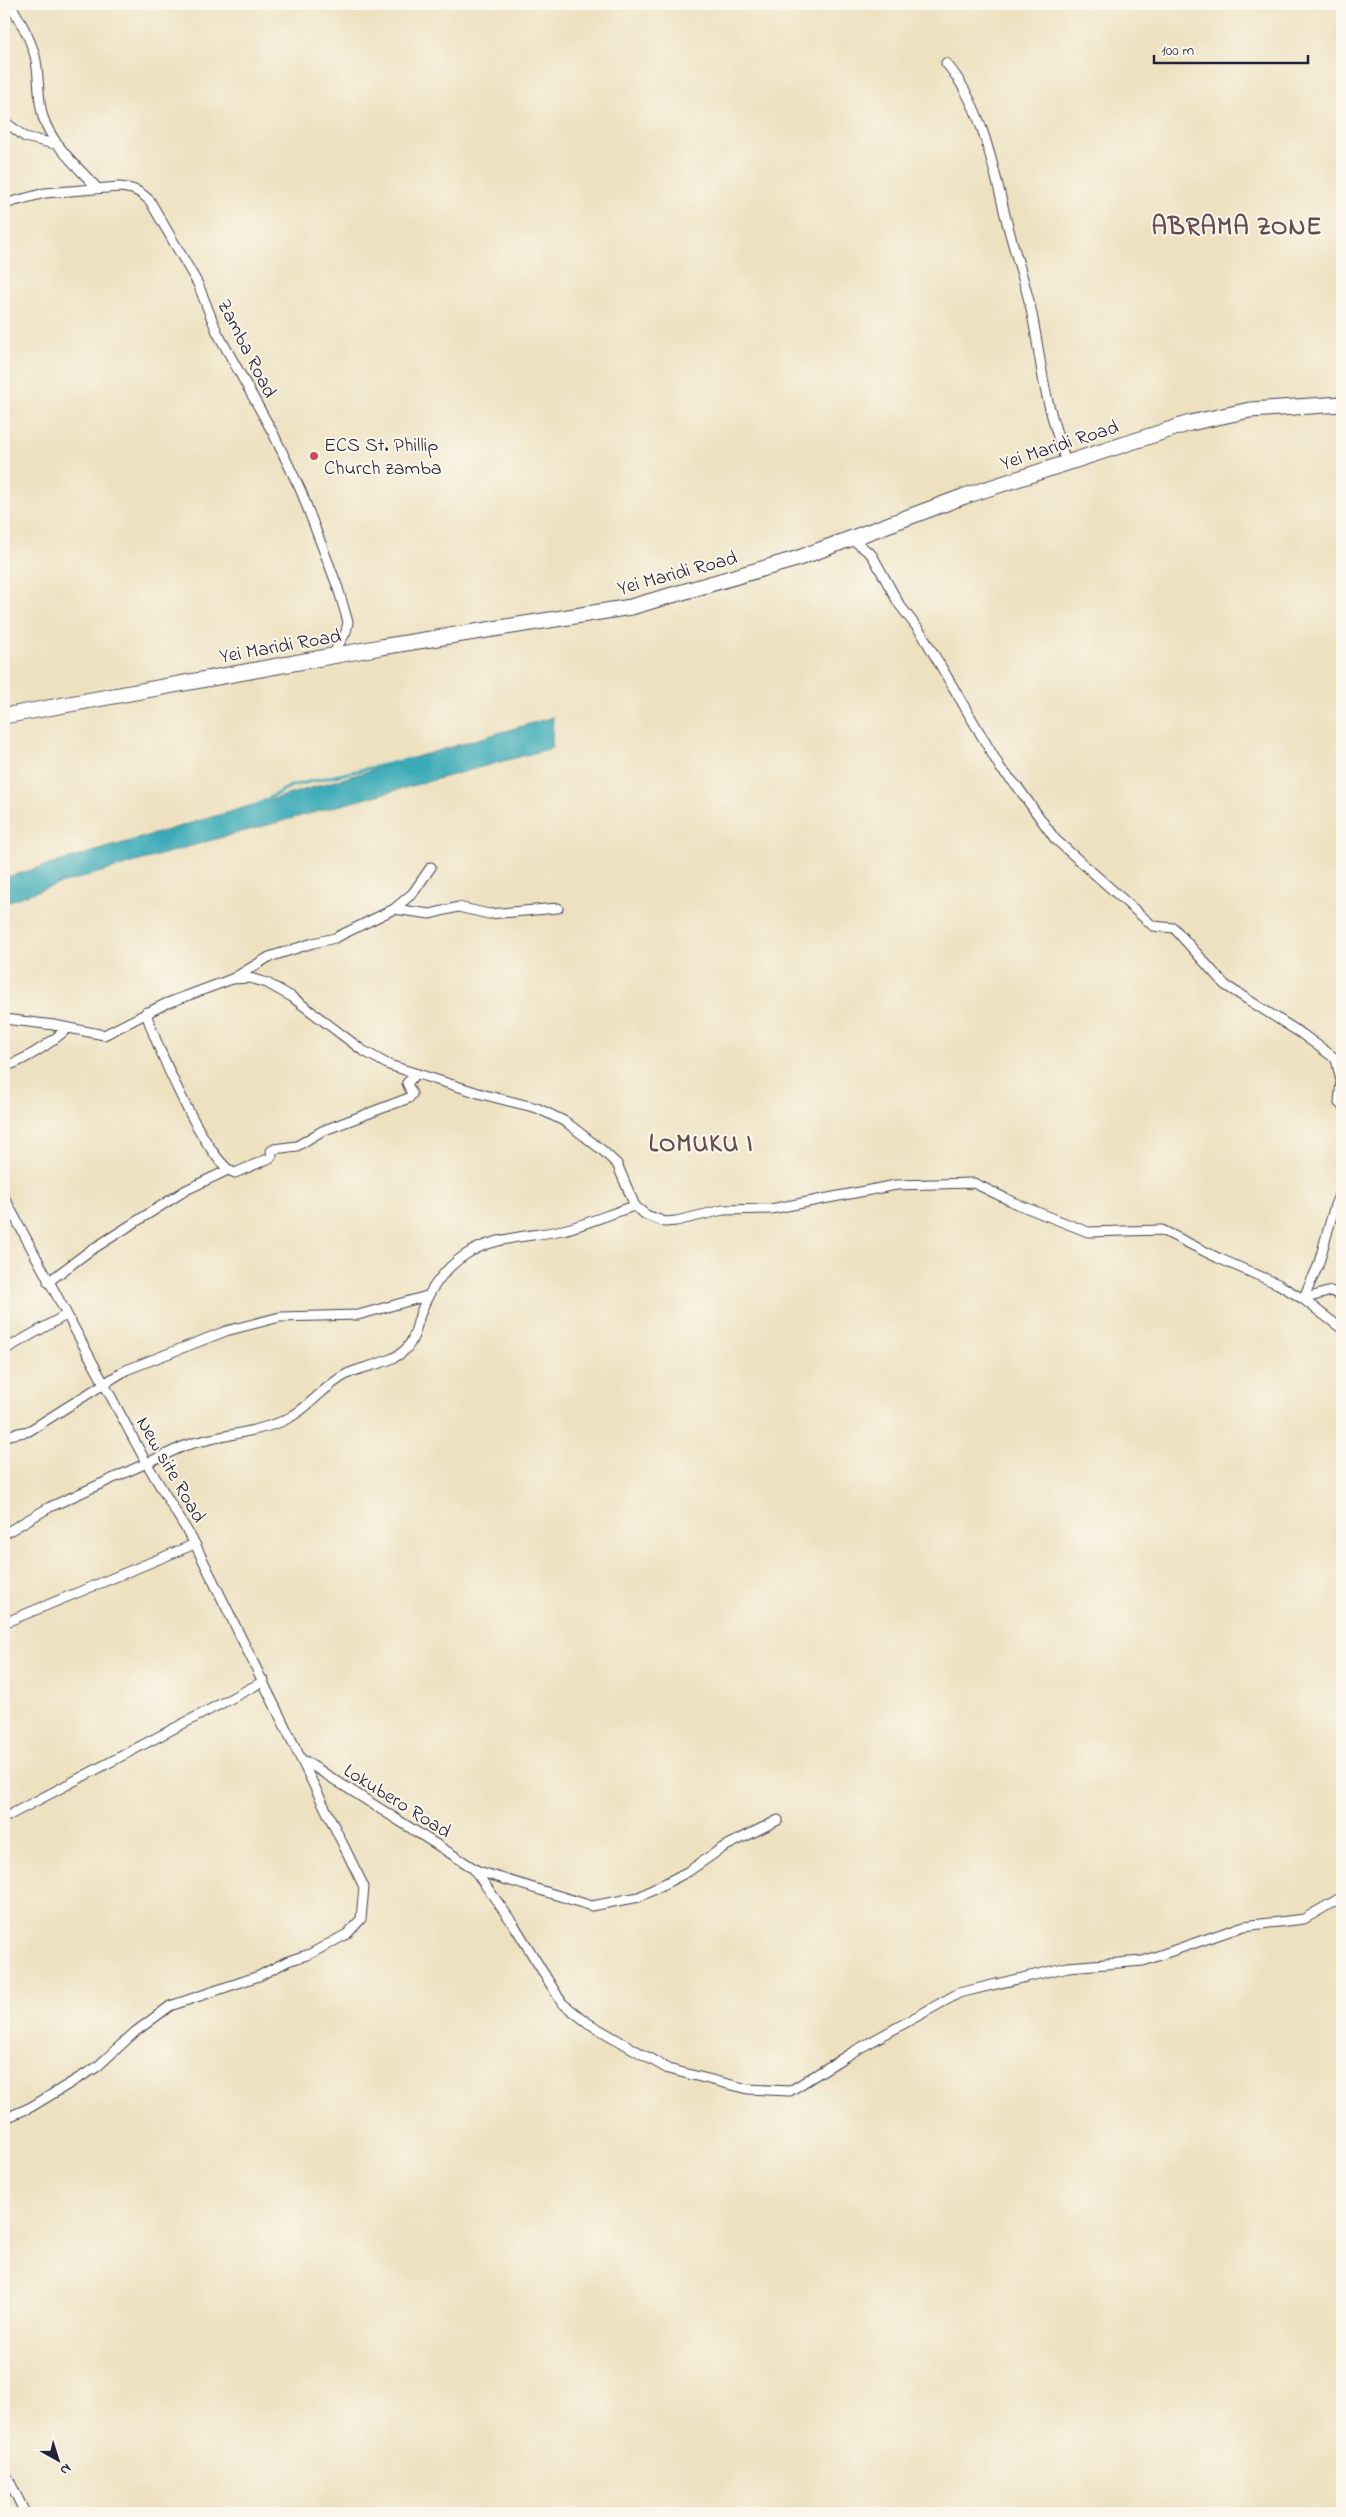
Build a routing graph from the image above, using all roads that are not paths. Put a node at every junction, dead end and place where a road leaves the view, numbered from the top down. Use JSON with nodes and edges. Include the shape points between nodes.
{"nodes":[{"id":1,"x":10,"y":4,"type":"edge"},
{"id":2,"x":946,"y":63,"type":"dead end"},
{"id":3,"x":4,"y":121,"type":"edge"},
{"id":4,"x":59,"y":146,"type":"junction"},
{"id":5,"x":97,"y":188,"type":"junction"},
{"id":6,"x":4,"y":204,"type":"edge"},
{"id":7,"x":1342,"y":404,"type":"edge"},
{"id":8,"x":1066,"y":463,"type":"junction"},
{"id":9,"x":852,"y":539,"type":"junction"},
{"id":10,"x":332,"y":656,"type":"junction"},
{"id":11,"x":4,"y":716,"type":"edge"},
{"id":12,"x":431,"y":867,"type":"dead end"},
{"id":13,"x":558,"y":908,"type":"dead end"},
{"id":14,"x":394,"y":909,"type":"junction"},
{"id":15,"x":232,"y":979,"type":"junction"},
{"id":16,"x":146,"y":1012,"type":"junction"},
{"id":17,"x":4,"y":1019,"type":"edge"},
{"id":18,"x":68,"y":1028,"type":"junction"},
{"id":19,"x":4,"y":1067,"type":"edge"},
{"id":20,"x":416,"y":1074,"type":"junction"},
{"id":21,"x":1342,"y":1105,"type":"edge"},
{"id":22,"x":228,"y":1170,"type":"junction"},
{"id":23,"x":1342,"y":1188,"type":"edge"},
{"id":24,"x":4,"y":1196,"type":"edge"},
{"id":25,"x":635,"y":1206,"type":"junction"},
{"id":26,"x":48,"y":1282,"type":"junction"},
{"id":27,"x":427,"y":1296,"type":"junction"},
{"id":28,"x":1342,"y":1296,"type":"edge"},
{"id":29,"x":1303,"y":1298,"type":"junction"},
{"id":30,"x":66,"y":1315,"type":"junction"},
{"id":31,"x":1342,"y":1330,"type":"edge"},
{"id":32,"x":4,"y":1350,"type":"edge"},
{"id":33,"x":103,"y":1384,"type":"junction"},
{"id":34,"x":4,"y":1436,"type":"edge"},
{"id":35,"x":147,"y":1464,"type":"junction"},
{"id":36,"x":4,"y":1534,"type":"edge"},
{"id":37,"x":195,"y":1544,"type":"junction"},
{"id":38,"x":4,"y":1623,"type":"edge"},
{"id":39,"x":264,"y":1681,"type":"junction"},
{"id":40,"x":304,"y":1761,"type":"junction"},
{"id":41,"x":4,"y":1818,"type":"edge"},
{"id":42,"x":778,"y":1820,"type":"dead end"},
{"id":43,"x":473,"y":1868,"type":"junction"},
{"id":44,"x":1342,"y":1897,"type":"edge"},
{"id":45,"x":4,"y":2119,"type":"edge"},
{"id":46,"x":4,"y":2470,"type":"edge"},
{"id":47,"x":25,"y":2513,"type":"edge"}],
"edges":[{"from":1,"to":4,"type":"street","via":[[22,23],[35,56],[43,118]]},
{"from":2,"to":8,"type":"street","via":[[959,78],[983,132],[1030,304],[1044,384]]},
{"from":3,"to":4,"type":"street","via":[[25,137]]},
{"from":4,"to":5,"type":"street"},
{"from":5,"to":6,"type":"street","name":"Zamba Road","via":[[45,193]]},
{"from":5,"to":10,"type":"street","name":"Zamba Road","via":[[131,187],[150,201],[198,284],[217,332],[273,433],[301,491],[348,622]]},
{"from":7,"to":8,"type":"main road","name":"Yei Maridi Road","via":[[1250,410],[1190,423]]},
{"from":8,"to":9,"type":"main road","name":"Yei Maridi Road","via":[[965,496]]},
{"from":9,"to":10,"type":"main road","name":"Yei Maridi Road","via":[[778,565],[631,606]]},
{"from":9,"to":21,"type":"street","via":[[872,555],[1001,769],[1056,839],[1153,926],[1174,928],[1225,985],[1336,1059],[1341,1081],[1339,1103]]},
{"from":10,"to":11,"type":"main road","name":"Yei Maridi Road"},
{"from":12,"to":14,"type":"street","via":[[413,893]]},
{"from":13,"to":14,"type":"street","via":[[489,914],[458,908],[430,914]]},
{"from":14,"to":15,"type":"street","via":[[336,938],[269,957]]},
{"from":15,"to":16,"type":"street"},
{"from":15,"to":20,"type":"street","via":[[250,978],[268,983],[292,997],[362,1050],[388,1065]]},
{"from":16,"to":18,"type":"street","via":[[104,1034]]},
{"from":16,"to":22,"type":"street","via":[[156,1042],[189,1111]]},
{"from":17,"to":18,"type":"street"},
{"from":18,"to":19,"type":"street","via":[[47,1046]]},
{"from":20,"to":22,"type":"street","via":[[407,1084],[412,1094],[410,1098],[328,1128],[297,1146],[274,1149],[270,1158],[240,1172]]},
{"from":20,"to":25,"type":"street","via":[[537,1108],[566,1122],[617,1164]]},
{"from":22,"to":26,"type":"street","via":[[186,1190],[88,1252]]},
{"from":23,"to":29,"type":"street","via":[[1318,1266]]},
{"from":24,"to":26,"type":"street","name":"New site Road"},
{"from":25,"to":27,"type":"street","via":[[564,1230],[482,1246],[450,1268]]},
{"from":25,"to":29,"type":"street","via":[[646,1215],[665,1222],[723,1210],[771,1209],[896,1185],[974,1183],[1088,1232],[1162,1230]]},
{"from":26,"to":30,"type":"street","name":"New site Road"},
{"from":27,"to":33,"type":"street","via":[[358,1315],[280,1317],[254,1322],[148,1360]]},
{"from":27,"to":35,"type":"street","via":[[413,1340],[395,1357],[345,1375],[297,1414],[282,1421],[248,1432],[206,1439]]},
{"from":28,"to":29,"type":"street","via":[[1331,1291]]},
{"from":29,"to":31,"type":"street"},
{"from":30,"to":32,"type":"street"},
{"from":30,"to":33,"type":"street","name":"New site Road"},
{"from":33,"to":34,"type":"street","via":[[29,1431]]},
{"from":33,"to":35,"type":"street","name":"New site Road"},
{"from":35,"to":36,"type":"street","via":[[50,1507]]},
{"from":35,"to":37,"type":"street","name":"New site Road"},
{"from":37,"to":38,"type":"street"},
{"from":37,"to":39,"type":"street","name":"New site Road"},
{"from":39,"to":40,"type":"street","name":"New site Road"},
{"from":39,"to":41,"type":"street"},
{"from":40,"to":43,"type":"street","name":"Lokubero Road"},
{"from":40,"to":45,"type":"street","name":"New site Road","via":[[364,1887],[361,1919],[347,1934],[310,1954],[259,1976],[170,2006],[97,2067],[31,2107]]},
{"from":42,"to":43,"type":"street","via":[[722,1848],[689,1871],[639,1897],[592,1906],[505,1881]]},
{"from":43,"to":44,"type":"street","via":[[514,1925],[562,2003],[588,2023],[668,2069],[748,2089],[790,2091],[959,1993],[1068,1968],[1143,1961],[1244,1926],[1304,1919]]},
{"from":46,"to":47,"type":"street"}]}
